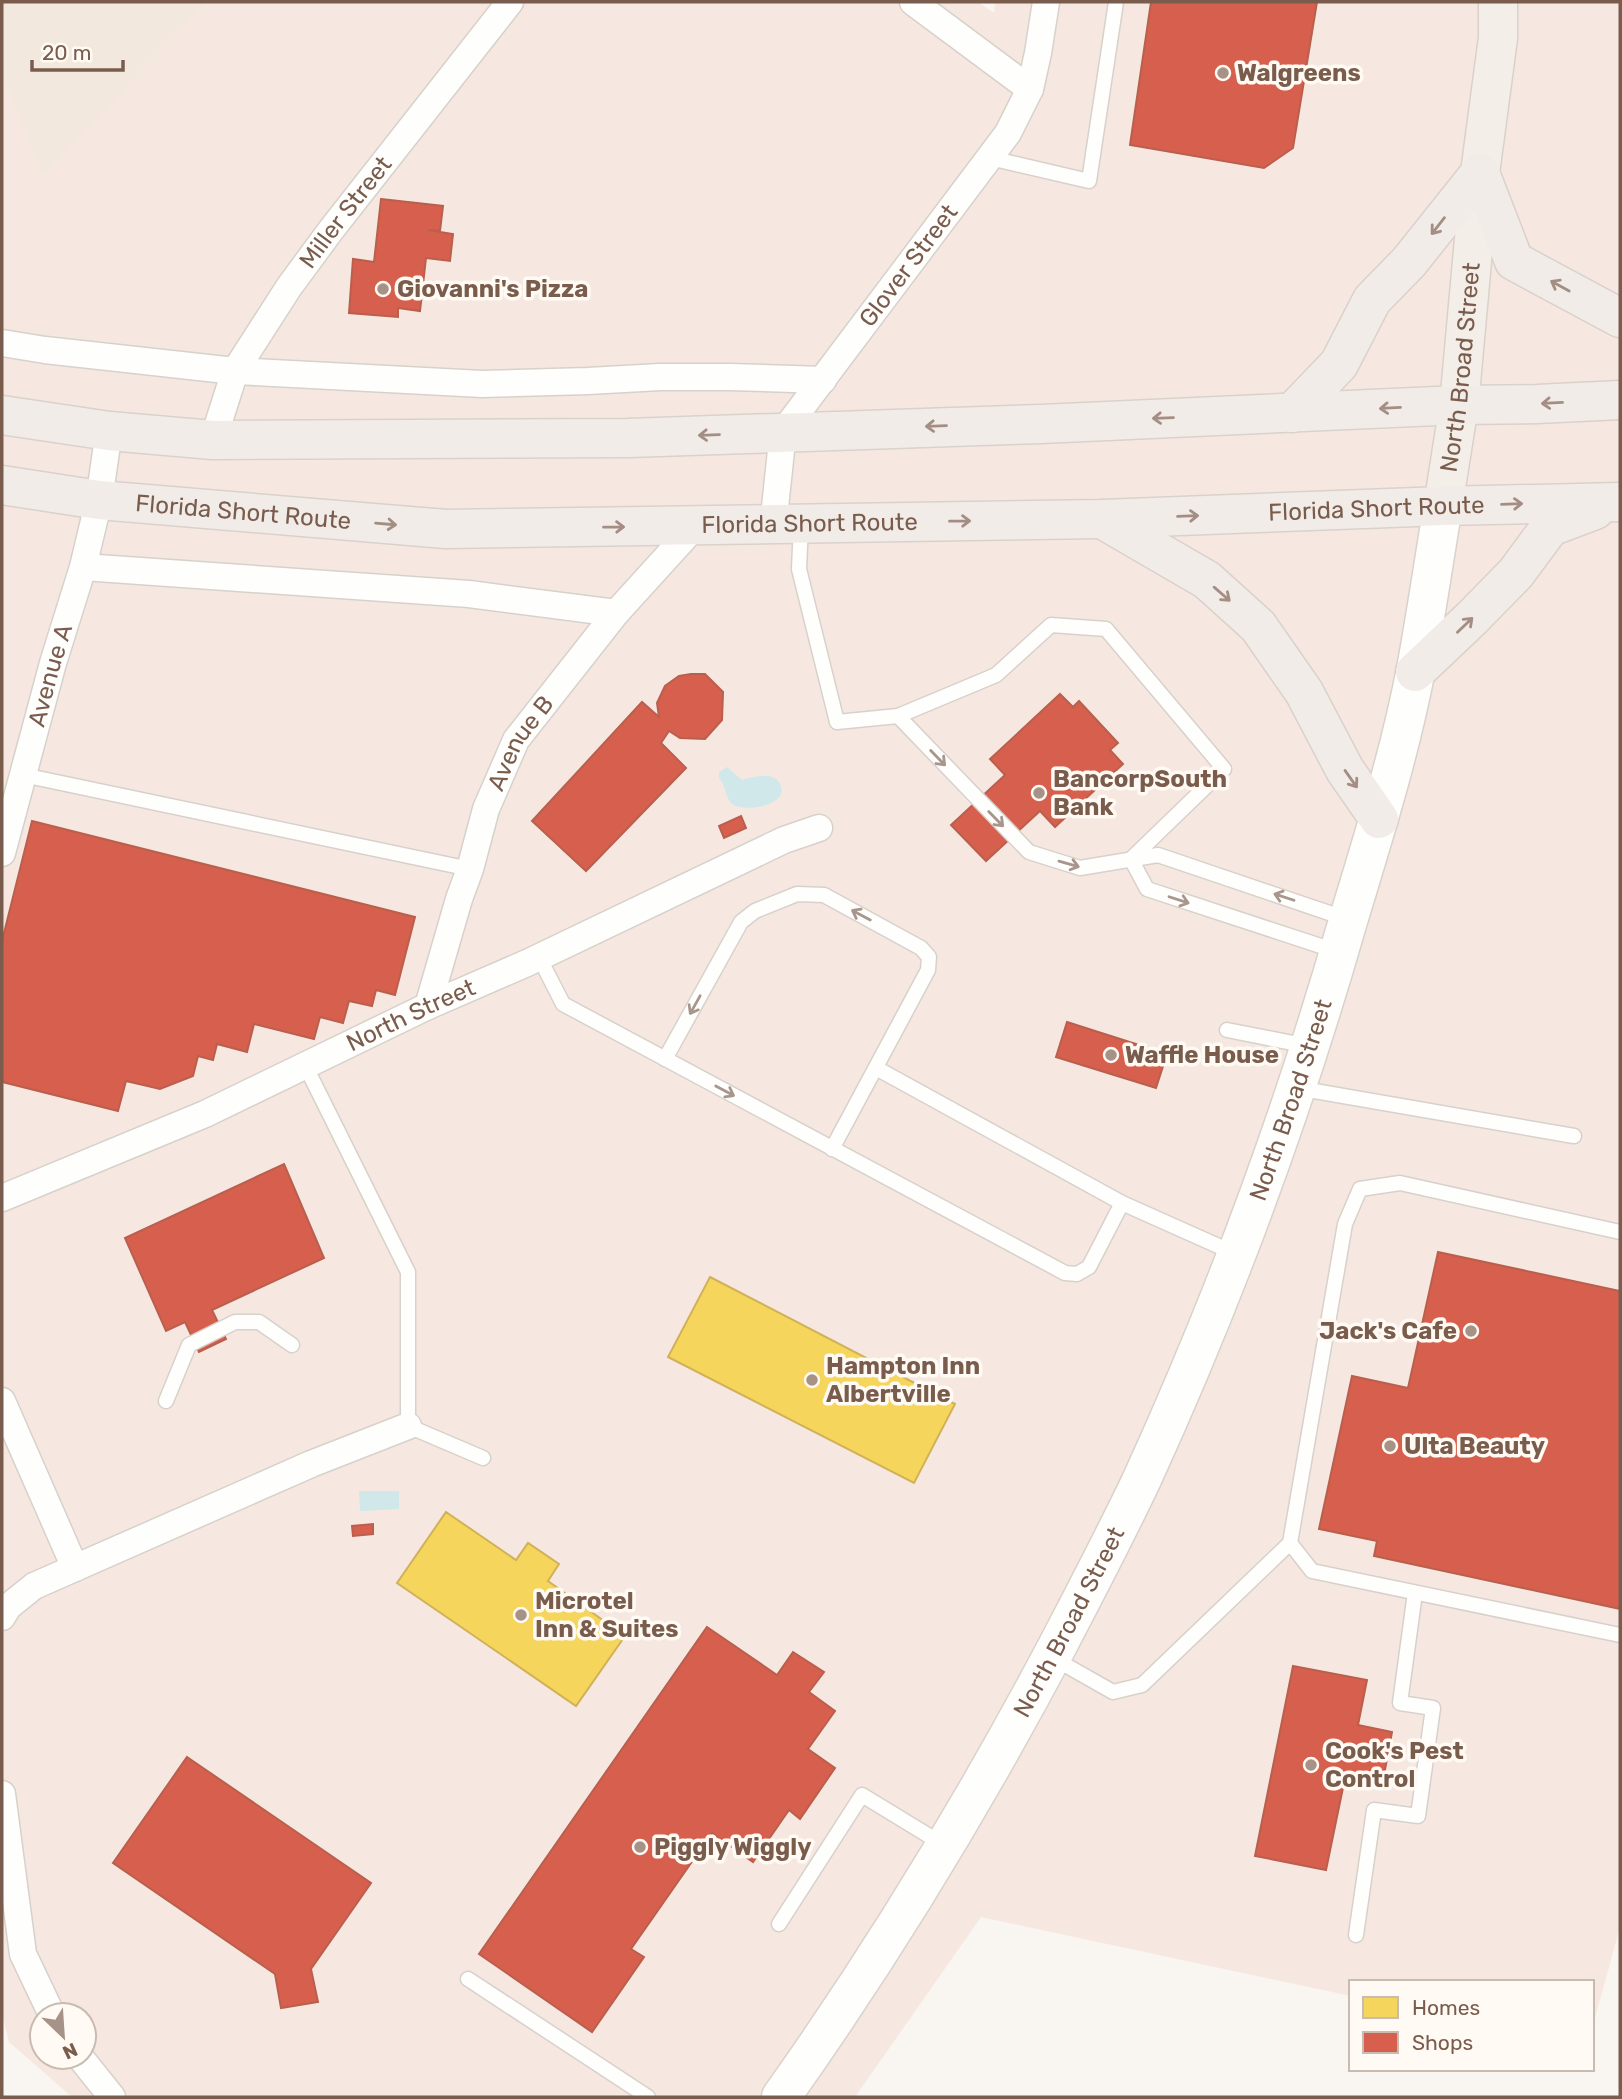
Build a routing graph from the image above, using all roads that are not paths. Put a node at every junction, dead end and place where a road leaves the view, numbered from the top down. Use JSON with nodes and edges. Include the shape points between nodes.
{"nodes":[{"id":1,"x":510,"y":2,"type":"edge"},
{"id":2,"x":1046,"y":2,"type":"edge"},
{"id":3,"x":1116,"y":2,"type":"edge"},
{"id":4,"x":1498,"y":2,"type":"edge"},
{"id":5,"x":919,"y":6,"type":"edge"},
{"id":6,"x":1030,"y":89,"type":"junction"},
{"id":7,"x":990,"y":158,"type":"junction"},
{"id":8,"x":1480,"y":173,"type":"junction"},
{"id":9,"x":1620,"y":318,"type":"edge"},
{"id":10,"x":2,"y":343,"type":"edge"},
{"id":11,"x":235,"y":371,"type":"junction"},
{"id":12,"x":823,"y":380,"type":"junction"},
{"id":13,"x":1620,"y":400,"type":"edge"},
{"id":14,"x":1459,"y":405,"type":"junction"},
{"id":15,"x":1293,"y":413,"type":"junction"},
{"id":16,"x":2,"y":415,"type":"edge"},
{"id":17,"x":109,"y":431,"type":"junction"},
{"id":18,"x":783,"y":432,"type":"junction"},
{"id":19,"x":213,"y":440,"type":"junction"},
{"id":20,"x":2,"y":485,"type":"edge"},
{"id":21,"x":99,"y":500,"type":"junction"},
{"id":22,"x":1618,"y":502,"type":"edge"},
{"id":23,"x":1443,"y":506,"type":"junction"},
{"id":24,"x":1102,"y":520,"type":"junction"},
{"id":25,"x":696,"y":525,"type":"junction"},
{"id":26,"x":787,"y":525,"type":"junction"},
{"id":27,"x":83,"y":567,"type":"junction"},
{"id":28,"x":616,"y":613,"type":"junction"},
{"id":29,"x":1415,"y":672,"type":"junction"},
{"id":30,"x":898,"y":716,"type":"junction"},
{"id":31,"x":23,"y":775,"type":"junction"},
{"id":32,"x":1379,"y":819,"type":"junction"},
{"id":33,"x":819,"y":828,"type":"dead end"},
{"id":34,"x":2,"y":853,"type":"edge"},
{"id":35,"x":1131,"y":859,"type":"junction"},
{"id":36,"x":470,"y":869,"type":"junction"},
{"id":37,"x":1344,"y":936,"type":"junction"},
{"id":38,"x":539,"y":957,"type":"junction"},
{"id":39,"x":428,"y":1006,"type":"junction"},
{"id":40,"x":1227,"y":1030,"type":"dead end"},
{"id":41,"x":1310,"y":1046,"type":"junction"},
{"id":42,"x":665,"y":1059,"type":"junction"},
{"id":43,"x":306,"y":1065,"type":"junction"},
{"id":44,"x":876,"y":1068,"type":"junction"},
{"id":45,"x":1296,"y":1087,"type":"junction"},
{"id":46,"x":1574,"y":1136,"type":"dead end"},
{"id":47,"x":832,"y":1149,"type":"junction"},
{"id":48,"x":2,"y":1198,"type":"edge"},
{"id":49,"x":1122,"y":1203,"type":"junction"},
{"id":50,"x":1620,"y":1232,"type":"edge"},
{"id":51,"x":1236,"y":1253,"type":"junction"},
{"id":52,"x":292,"y":1345,"type":"dead end"},
{"id":53,"x":2,"y":1401,"type":"edge"},
{"id":54,"x":166,"y":1401,"type":"dead end"},
{"id":55,"x":408,"y":1426,"type":"junction"},
{"id":56,"x":483,"y":1458,"type":"dead end"},
{"id":57,"x":1290,"y":1544,"type":"junction"},
{"id":58,"x":75,"y":1568,"type":"junction"},
{"id":59,"x":1415,"y":1592,"type":"junction"},
{"id":60,"x":2,"y":1617,"type":"edge"},
{"id":61,"x":1620,"y":1635,"type":"edge"},
{"id":62,"x":1051,"y":1657,"type":"junction"},
{"id":63,"x":2,"y":1794,"type":"edge"},
{"id":64,"x":946,"y":1845,"type":"junction"},
{"id":65,"x":7,"y":1867,"type":"edge"},
{"id":66,"x":779,"y":1924,"type":"dead end"},
{"id":67,"x":1356,"y":1935,"type":"dead end"},
{"id":68,"x":468,"y":1979,"type":"dead end"},
{"id":69,"x":45,"y":2001,"type":"edge"},
{"id":70,"x":91,"y":2071,"type":"edge"},
{"id":71,"x":112,"y":2097,"type":"edge"},
{"id":72,"x":648,"y":2097,"type":"edge"},
{"id":73,"x":781,"y":2097,"type":"edge"}],
"edges":[{"from":1,"to":11,"type":"street","name":"Miller Street","via":[[331,230]]},
{"from":2,"to":6,"type":"street","name":"Glover Street"},
{"from":3,"to":7,"type":"lane","via":[[1089,181]]},
{"from":4,"to":8,"type":"main road","name":"North Broad Street","via":[[1498,38]]},
{"from":5,"to":6,"type":"street"},
{"from":6,"to":7,"type":"street","name":"Glover Street"},
{"from":7,"to":12,"type":"street","name":"Glover Street"},
{"from":9,"to":8,"type":"highway","one_way":true,"via":[[1514,261]]},
{"from":8,"to":14,"type":"main road","name":"North Broad Street"},
{"from":8,"to":15,"type":"highway","one_way":true,"via":[[1409,262],[1372,300],[1339,364]]},
{"from":10,"to":11,"type":"street"},
{"from":11,"to":12,"type":"street","via":[[481,384],[660,377]]},
{"from":11,"to":19,"type":"street","name":"Miller Street"},
{"from":12,"to":18,"type":"street","name":"Glover Street"},
{"from":13,"to":14,"type":"highway","one_way":true},
{"from":14,"to":15,"type":"highway","one_way":true},
{"from":14,"to":23,"type":"main road","name":"North Broad Street"},
{"from":15,"to":18,"type":"highway","one_way":true},
{"from":16,"to":17,"type":"highway"},
{"from":17,"to":19,"type":"highway"},
{"from":17,"to":21,"type":"street","name":"Avenue A"},
{"from":18,"to":19,"type":"highway","one_way":true,"via":[[627,438]]},
{"from":18,"to":26,"type":"street"},
{"from":20,"to":21,"type":"highway","name":"Florida Short Route"},
{"from":21,"to":25,"type":"highway","name":"Florida Short Route","one_way":true,"via":[[446,529]]},
{"from":21,"to":27,"type":"street","name":"Avenue A"},
{"from":23,"to":22,"type":"highway","name":"Florida Short Route","one_way":true},
{"from":29,"to":22,"type":"highway","one_way":true,"via":[[1516,573],[1550,527]]},
{"from":24,"to":23,"type":"highway","name":"Florida Short Route","one_way":true},
{"from":23,"to":29,"type":"main road","name":"North Broad Street"},
{"from":26,"to":24,"type":"highway","name":"Florida Short Route","one_way":true},
{"from":24,"to":32,"type":"highway","one_way":true,"via":[[1207,580],[1258,625],[1304,692],[1345,770]]},
{"from":25,"to":26,"type":"highway","name":"Florida Short Route"},
{"from":25,"to":28,"type":"street","name":"Avenue B"},
{"from":26,"to":30,"type":"lane","via":[[837,722]]},
{"from":27,"to":28,"type":"street","via":[[469,594]]},
{"from":27,"to":31,"type":"street","name":"Avenue A"},
{"from":28,"to":36,"type":"street","name":"Avenue B","via":[[516,740],[485,809]]},
{"from":29,"to":32,"type":"main road","name":"North Broad Street"},
{"from":30,"to":35,"type":"lane","one_way":true,"via":[[1028,852],[1080,868]]},
{"from":30,"to":35,"type":"lane","via":[[996,675],[1051,625],[1106,629],[1224,769]]},
{"from":31,"to":34,"type":"street","name":"Avenue A"},
{"from":31,"to":36,"type":"lane"},
{"from":32,"to":37,"type":"main road","name":"North Broad Street"},
{"from":33,"to":38,"type":"street","name":"North Street","via":[[784,840]]},
{"from":37,"to":35,"type":"lane","one_way":true,"via":[[1158,855]]},
{"from":35,"to":37,"type":"lane","one_way":true,"via":[[1147,889]]},
{"from":36,"to":39,"type":"street","name":"Avenue B"},
{"from":37,"to":41,"type":"main road","name":"North Broad Street"},
{"from":38,"to":39,"type":"street","name":"North Street"},
{"from":38,"to":42,"type":"lane","via":[[564,1004]]},
{"from":39,"to":43,"type":"street","name":"North Street"},
{"from":40,"to":41,"type":"lane"},
{"from":41,"to":45,"type":"main road","name":"North Broad Street"},
{"from":44,"to":42,"type":"lane","one_way":true,"via":[[928,971],[929,957],[921,948],[824,895],[797,894],[755,911],[741,922]]},
{"from":42,"to":47,"type":"lane","one_way":true},
{"from":43,"to":48,"type":"street","name":"North Street","via":[[205,1114]]},
{"from":43,"to":55,"type":"lane","via":[[408,1272]]},
{"from":44,"to":47,"type":"lane"},
{"from":44,"to":49,"type":"lane"},
{"from":45,"to":46,"type":"lane"},
{"from":45,"to":51,"type":"main road","name":"North Broad Street"},
{"from":47,"to":49,"type":"lane","via":[[1065,1273],[1077,1274],[1089,1267]]},
{"from":49,"to":51,"type":"lane"},
{"from":50,"to":57,"type":"lane","via":[[1400,1183],[1360,1189],[1345,1224]]},
{"from":51,"to":62,"type":"main road","name":"North Broad Street","via":[[1141,1480]]},
{"from":52,"to":54,"type":"lane","via":[[259,1322],[234,1322],[189,1345]]},
{"from":53,"to":58,"type":"street"},
{"from":55,"to":56,"type":"lane"},
{"from":55,"to":58,"type":"street"},
{"from":57,"to":59,"type":"lane","via":[[1312,1571]]},
{"from":57,"to":62,"type":"lane","via":[[1142,1685],[1113,1692]]},
{"from":58,"to":60,"type":"street","via":[[34,1586]]},
{"from":59,"to":61,"type":"lane"},
{"from":59,"to":67,"type":"lane","via":[[1400,1703],[1433,1709],[1418,1816],[1374,1810]]},
{"from":62,"to":64,"type":"main road","name":"North Broad Street"},
{"from":63,"to":65,"type":"street"},
{"from":64,"to":66,"type":"lane","via":[[862,1795]]},
{"from":64,"to":73,"type":"main road","name":"North Broad Street"},
{"from":65,"to":69,"type":"street","via":[[23,1954]]},
{"from":68,"to":72,"type":"lane"},
{"from":70,"to":71,"type":"street"}]}
